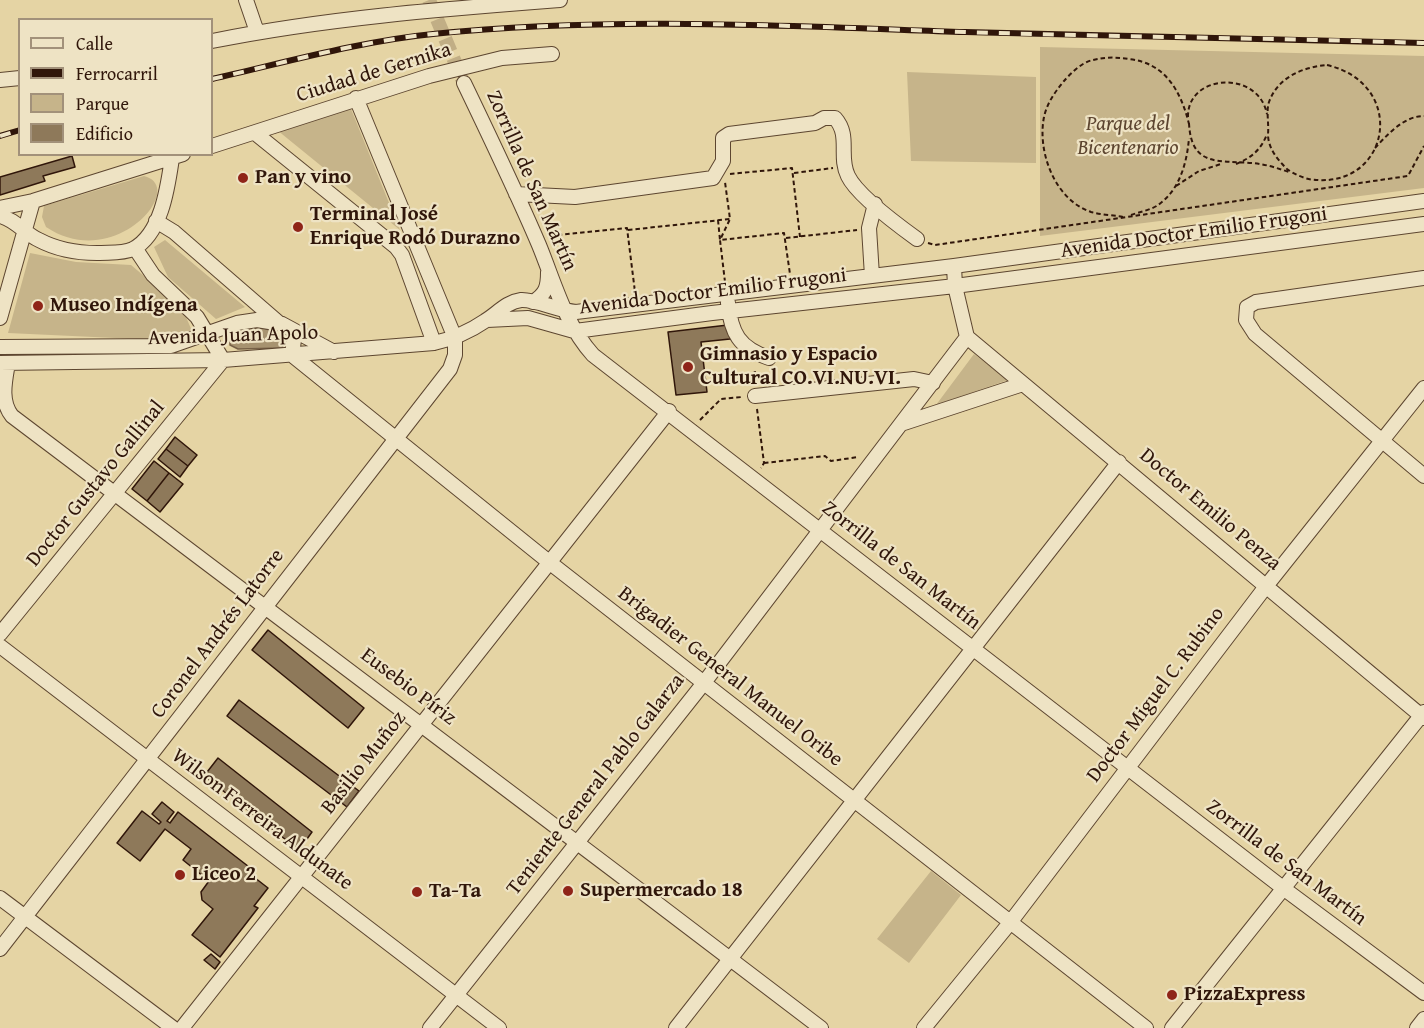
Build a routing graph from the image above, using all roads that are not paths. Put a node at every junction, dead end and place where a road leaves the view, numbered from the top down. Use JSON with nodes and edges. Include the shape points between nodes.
{"nodes":[{"id":1,"x":246,"y":0,"type":"edge"},
{"id":2,"x":560,"y":0,"type":"edge"},
{"id":3,"x":257,"y":32,"type":"junction"},
{"id":4,"x":213,"y":41,"type":"edge"},
{"id":5,"x":552,"y":54,"type":"dead end"},
{"id":6,"x":18,"y":78,"type":"edge"},
{"id":7,"x":0,"y":80,"type":"edge"},
{"id":8,"x":464,"y":83,"type":"tunnel mouth"},
{"id":9,"x":356,"y":98,"type":"junction"},
{"id":10,"x":255,"y":133,"type":"junction"},
{"id":11,"x":213,"y":146,"type":"edge"},
{"id":12,"x":178,"y":156,"type":"edge"},
{"id":13,"x":516,"y":194,"type":"junction"},
{"id":14,"x":33,"y":201,"type":"junction"},
{"id":15,"x":1424,"y":201,"type":"edge"},
{"id":16,"x":874,"y":204,"type":"junction"},
{"id":17,"x":0,"y":208,"type":"edge"},
{"id":18,"x":0,"y":216,"type":"edge"},
{"id":19,"x":156,"y":221,"type":"junction"},
{"id":20,"x":1424,"y":224,"type":"edge"},
{"id":21,"x":24,"y":231,"type":"junction"},
{"id":22,"x":917,"y":239,"type":"road end"},
{"id":23,"x":135,"y":248,"type":"junction"},
{"id":24,"x":954,"y":266,"type":"junction"},
{"id":25,"x":549,"y":270,"type":"junction"},
{"id":26,"x":872,"y":276,"type":"junction"},
{"id":27,"x":1424,"y":278,"type":"edge"},
{"id":28,"x":955,"y":286,"type":"junction"},
{"id":29,"x":727,"y":295,"type":"junction"},
{"id":30,"x":533,"y":302,"type":"junction"},
{"id":31,"x":565,"y":311,"type":"junction"},
{"id":32,"x":729,"y":311,"type":"junction"},
{"id":33,"x":0,"y":318,"type":"edge"},
{"id":34,"x":487,"y":320,"type":"junction"},
{"id":35,"x":282,"y":324,"type":"junction"},
{"id":36,"x":574,"y":331,"type":"junction"},
{"id":37,"x":295,"y":332,"type":"junction"},
{"id":38,"x":208,"y":335,"type":"junction"},
{"id":39,"x":967,"y":337,"type":"junction"},
{"id":40,"x":455,"y":338,"type":"junction"},
{"id":41,"x":434,"y":343,"type":"junction"},
{"id":42,"x":0,"y":347,"type":"edge"},
{"id":43,"x":336,"y":353,"type":"junction"},
{"id":44,"x":292,"y":355,"type":"junction"},
{"id":45,"x":769,"y":358,"type":"dead end"},
{"id":46,"x":224,"y":360,"type":"junction"},
{"id":47,"x":4,"y":363,"type":"edge"},
{"id":48,"x":933,"y":383,"type":"junction"},
{"id":49,"x":1023,"y":384,"type":"junction"},
{"id":50,"x":1424,"y":388,"type":"edge"},
{"id":51,"x":755,"y":396,"type":"road end"},
{"id":52,"x":669,"y":411,"type":"junction"},
{"id":53,"x":904,"y":423,"type":"junction"},
{"id":54,"x":394,"y":440,"type":"junction"},
{"id":55,"x":1382,"y":440,"type":"junction"},
{"id":56,"x":1119,"y":462,"type":"junction"},
{"id":57,"x":1424,"y":476,"type":"edge"},
{"id":58,"x":115,"y":494,"type":"junction"},
{"id":59,"x":820,"y":530,"type":"junction"},
{"id":60,"x":549,"y":562,"type":"junction"},
{"id":61,"x":1267,"y":585,"type":"junction"},
{"id":62,"x":264,"y":606,"type":"junction"},
{"id":63,"x":0,"y":634,"type":"edge"},
{"id":64,"x":0,"y":646,"type":"edge"},
{"id":65,"x":973,"y":649,"type":"junction"},
{"id":66,"x":703,"y":684,"type":"junction"},
{"id":67,"x":1423,"y":715,"type":"edge"},
{"id":68,"x":422,"y":723,"type":"junction"},
{"id":69,"x":149,"y":760,"type":"junction"},
{"id":70,"x":1127,"y":767,"type":"junction"},
{"id":71,"x":855,"y":802,"type":"junction"},
{"id":72,"x":576,"y":844,"type":"junction"},
{"id":73,"x":302,"y":877,"type":"junction"},
{"id":74,"x":1283,"y":888,"type":"junction"},
{"id":75,"x":0,"y":898,"type":"edge"},
{"id":76,"x":26,"y":917,"type":"junction"},
{"id":77,"x":1009,"y":924,"type":"junction"},
{"id":78,"x":0,"y":949,"type":"edge"},
{"id":79,"x":730,"y":958,"type":"junction"},
{"id":80,"x":1424,"y":993,"type":"edge"},
{"id":81,"x":456,"y":995,"type":"junction"},
{"id":82,"x":1424,"y":1018,"type":"edge"},
{"id":83,"x":173,"y":1028,"type":"edge"},
{"id":84,"x":182,"y":1028,"type":"edge"},
{"id":85,"x":430,"y":1028,"type":"edge"},
{"id":86,"x":499,"y":1028,"type":"edge"},
{"id":87,"x":676,"y":1028,"type":"edge"},
{"id":88,"x":821,"y":1028,"type":"edge"},
{"id":89,"x":924,"y":1028,"type":"edge"},
{"id":90,"x":1146,"y":1028,"type":"edge"},
{"id":91,"x":1172,"y":1028,"type":"edge"},
{"id":92,"x":1416,"y":1028,"type":"edge"}],
"edges":[{"from":1,"to":3,"type":"street"},
{"from":2,"to":3,"type":"street","via":[[438,9]]},
{"from":3,"to":4,"type":"street"},
{"from":5,"to":9,"type":"street","name":"Ciudad de Gernika","via":[[492,60]]},
{"from":6,"to":7,"type":"street"},
{"from":8,"to":13,"type":"street","name":"Zorrilla de San Martín"},
{"from":9,"to":10,"type":"street","name":"Ciudad de Gernika"},
{"from":9,"to":40,"type":"street"},
{"from":10,"to":11,"type":"street","name":"Ciudad de Gernika"},
{"from":10,"to":41,"type":"street","via":[[396,247]]},
{"from":12,"to":14,"type":"street"},
{"from":12,"to":19,"type":"street"},
{"from":13,"to":16,"type":"street","via":[[575,197],[713,178],[723,161],[723,138],[729,134],[835,118],[843,127],[848,178]]},
{"from":13,"to":25,"type":"street","name":"Zorrilla de San Martín"},
{"from":14,"to":17,"type":"street"},
{"from":14,"to":21,"type":"street"},
{"from":15,"to":24,"type":"street","name":"Avenida Doctor Emilio Frugoni"},
{"from":16,"to":22,"type":"street"},
{"from":16,"to":26,"type":"street","via":[[869,228]]},
{"from":18,"to":21,"type":"street"},
{"from":19,"to":23,"type":"street"},
{"from":19,"to":35,"type":"street"},
{"from":20,"to":28,"type":"street","name":"Avenida Doctor Emilio Frugoni"},
{"from":21,"to":23,"type":"street","via":[[57,247],[86,253]]},
{"from":21,"to":33,"type":"street"},
{"from":23,"to":38,"type":"street","via":[[149,270],[190,309]]},
{"from":24,"to":26,"type":"street","name":"Avenida Doctor Emilio Frugoni"},
{"from":24,"to":28,"type":"street"},
{"from":25,"to":30,"type":"street","via":[[548,288]]},
{"from":25,"to":31,"type":"street","name":"Zorrilla de San Martín"},
{"from":26,"to":29,"type":"street","name":"Avenida Doctor Emilio Frugoni"},
{"from":27,"to":55,"type":"street","via":[[1256,302],[1247,307],[1246,320],[1256,334]]},
{"from":28,"to":32,"type":"street","name":"Avenida Doctor Emilio Frugoni"},
{"from":28,"to":39,"type":"street"},
{"from":29,"to":31,"type":"street","name":"Avenida Doctor Emilio Frugoni"},
{"from":29,"to":32,"type":"street"},
{"from":30,"to":31,"type":"street","name":"Avenida Doctor Emilio Frugoni"},
{"from":30,"to":34,"type":"street","name":"Avenida Doctor Emilio Frugoni","via":[[518,300]]},
{"from":31,"to":36,"type":"street","name":"Zorrilla de San Martín"},
{"from":32,"to":36,"type":"street","name":"Avenida Doctor Emilio Frugoni"},
{"from":32,"to":45,"type":"street","via":[[730,327],[741,342]]},
{"from":34,"to":36,"type":"street","name":"Avenida Doctor Emilio Frugoni","via":[[528,318]]},
{"from":34,"to":40,"type":"street"},
{"from":35,"to":37,"type":"street","name":"Avenida Juan Apolo"},
{"from":35,"to":38,"type":"street","name":"Avenida Juan Apolo","via":[[257,320]]},
{"from":36,"to":52,"type":"street","name":"Zorrilla de San Martín","via":[[593,355]]},
{"from":37,"to":43,"type":"street","name":"Avenida Juan Apolo"},
{"from":37,"to":44,"type":"street"},
{"from":38,"to":42,"type":"street","name":"Avenida Juan Apolo","via":[[171,346]]},
{"from":38,"to":46,"type":"street"},
{"from":39,"to":48,"type":"street","name":"Teniente General Pablo Galarza"},
{"from":39,"to":49,"type":"street","name":"Doctor Emilio Penza"},
{"from":40,"to":41,"type":"street"},
{"from":40,"to":54,"type":"street","name":"Coronel Andrés Latorre","via":[[456,355],[450,369]]},
{"from":41,"to":43,"type":"street"},
{"from":43,"to":44,"type":"street","name":"Avenida Juan Apolo"},
{"from":44,"to":46,"type":"street","name":"Avenida Juan Apolo"},
{"from":44,"to":54,"type":"street","name":"Brigadier General Manuel Oribe"},
{"from":46,"to":47,"type":"street","name":"Avenida Juan Apolo"},
{"from":46,"to":58,"type":"street","name":"Doctor Gustavo Gallinal"},
{"from":47,"to":58,"type":"street","name":"Eusebio Píriz","via":[[5,408]]},
{"from":48,"to":51,"type":"street","via":[[914,379]]},
{"from":48,"to":53,"type":"street","name":"Teniente General Pablo Galarza"},
{"from":49,"to":53,"type":"street"},
{"from":49,"to":56,"type":"street","name":"Doctor Emilio Penza"},
{"from":50,"to":55,"type":"street","name":"Doctor Miguel C. Rubino"},
{"from":52,"to":59,"type":"street","name":"Zorrilla de San Martín"},
{"from":52,"to":60,"type":"street","name":"Basilio Muñoz"},
{"from":53,"to":59,"type":"street","name":"Teniente General Pablo Galarza"},
{"from":54,"to":60,"type":"street","name":"Brigadier General Manuel Oribe"},
{"from":54,"to":62,"type":"street","name":"Coronel Andrés Latorre"},
{"from":55,"to":57,"type":"street"},
{"from":55,"to":61,"type":"street","name":"Doctor Miguel C. Rubino"},
{"from":56,"to":61,"type":"street","name":"Doctor Emilio Penza"},
{"from":56,"to":65,"type":"street"},
{"from":58,"to":62,"type":"street","name":"Eusebio Píriz"},
{"from":58,"to":63,"type":"street","name":"Doctor Gustavo Gallinal"},
{"from":59,"to":65,"type":"street","name":"Zorrilla de San Martín"},
{"from":59,"to":66,"type":"street","name":"Teniente General Pablo Galarza"},
{"from":60,"to":66,"type":"street","name":"Brigadier General Manuel Oribe"},
{"from":60,"to":68,"type":"street","name":"Basilio Muñoz"},
{"from":61,"to":67,"type":"street","name":"Doctor Emilio Penza"},
{"from":61,"to":70,"type":"street","name":"Doctor Miguel C. Rubino"},
{"from":62,"to":68,"type":"street","name":"Eusebio Píriz"},
{"from":62,"to":69,"type":"street","name":"Coronel Andrés Latorre"},
{"from":64,"to":69,"type":"street","name":"Wilson Ferreira Aldunate"},
{"from":65,"to":70,"type":"street","name":"Zorrilla de San Martín"},
{"from":65,"to":71,"type":"street"},
{"from":66,"to":71,"type":"street","name":"Brigadier General Manuel Oribe"},
{"from":66,"to":72,"type":"street","name":"Teniente General Pablo Galarza"},
{"from":67,"to":74,"type":"street"},
{"from":68,"to":72,"type":"street","name":"Eusebio Píriz"},
{"from":68,"to":73,"type":"street","name":"Basilio Muñoz"},
{"from":69,"to":73,"type":"street","name":"Wilson Ferreira Aldunate"},
{"from":69,"to":76,"type":"street","name":"Coronel Andrés Latorre"},
{"from":70,"to":74,"type":"street","name":"Zorrilla de San Martín"},
{"from":70,"to":77,"type":"street","name":"Doctor Miguel C. Rubino"},
{"from":71,"to":77,"type":"street","name":"Brigadier General Manuel Oribe"},
{"from":71,"to":79,"type":"street"},
{"from":72,"to":79,"type":"street","name":"Eusebio Píriz"},
{"from":72,"to":81,"type":"street","name":"Teniente General Pablo Galarza"},
{"from":73,"to":81,"type":"street","name":"Wilson Ferreira Aldunate"},
{"from":73,"to":84,"type":"street","name":"Basilio Muñoz"},
{"from":74,"to":80,"type":"street","name":"Zorrilla de San Martín"},
{"from":74,"to":91,"type":"street"},
{"from":75,"to":76,"type":"street"},
{"from":76,"to":78,"type":"street","name":"Coronel Andrés Latorre"},
{"from":76,"to":83,"type":"street"},
{"from":77,"to":89,"type":"street","name":"Doctor Miguel C. Rubino"},
{"from":77,"to":90,"type":"street","name":"Brigadier General Manuel Oribe"},
{"from":79,"to":87,"type":"street"},
{"from":79,"to":88,"type":"street","name":"Eusebio Píriz"},
{"from":81,"to":85,"type":"street","name":"Teniente General Pablo Galarza"},
{"from":81,"to":86,"type":"street","name":"Wilson Ferreira Aldunate"},
{"from":82,"to":92,"type":"street"}]}
